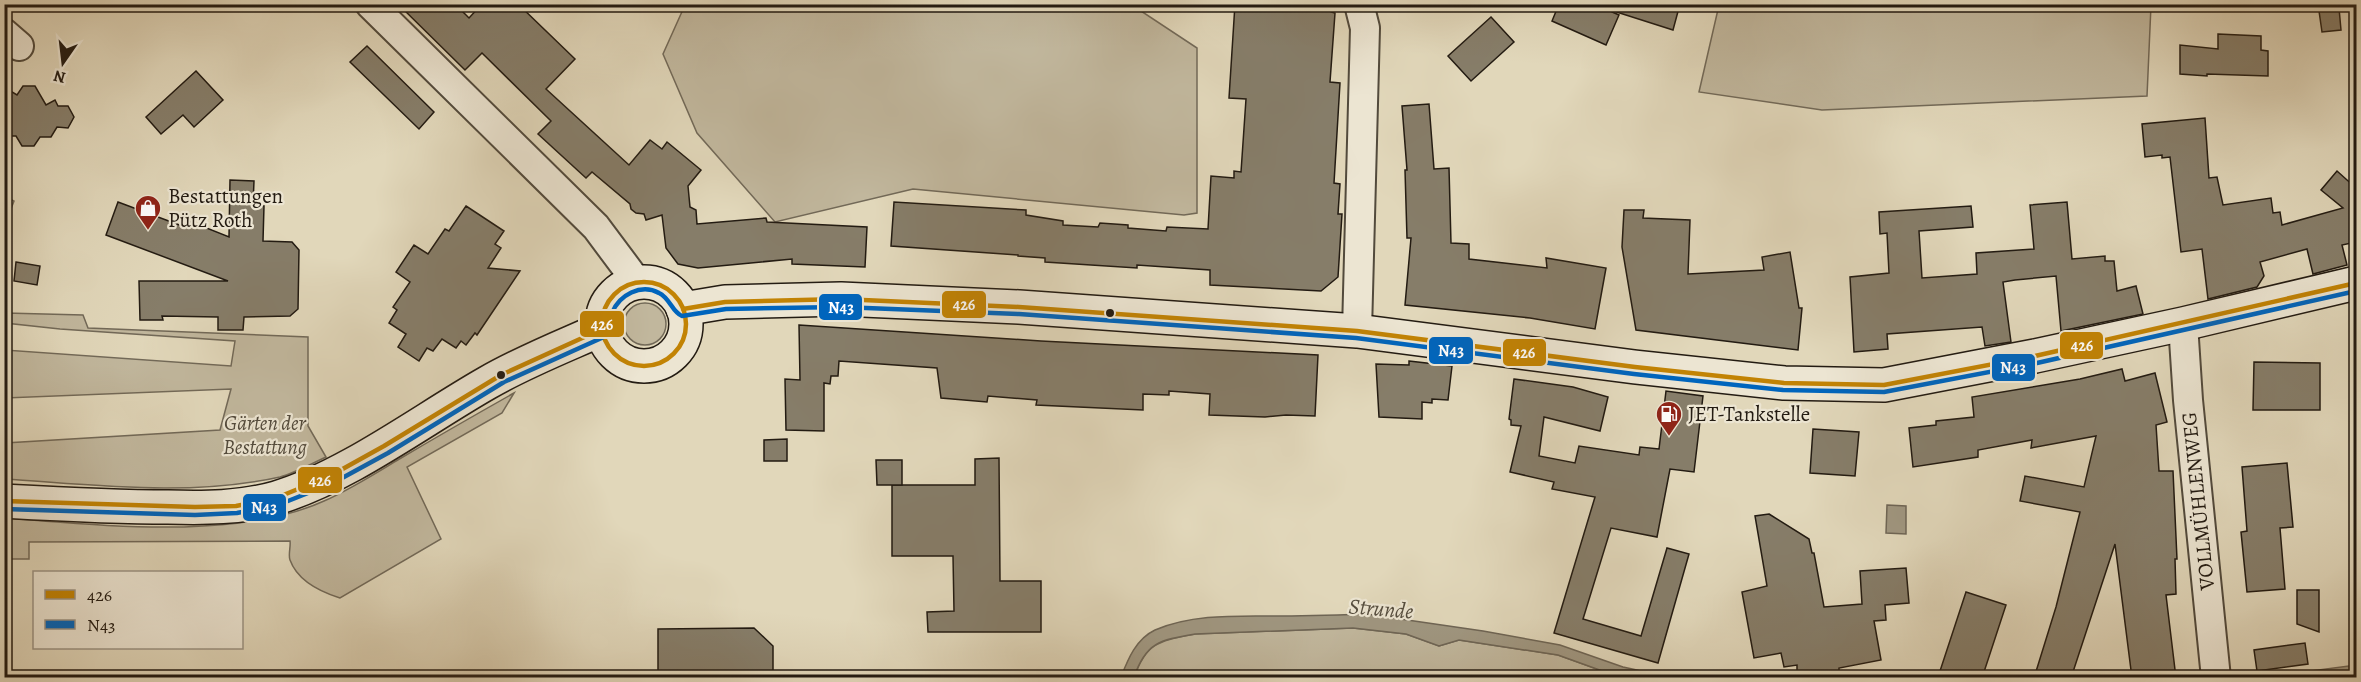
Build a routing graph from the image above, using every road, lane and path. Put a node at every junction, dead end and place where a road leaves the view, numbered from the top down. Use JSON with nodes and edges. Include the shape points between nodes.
{"nodes":[{"id":1,"x":370,"y":4,"type":"edge"},
{"id":2,"x":1359,"y":4,"type":"edge"},
{"id":3,"x":637,"y":282,"type":"junction"},
{"id":4,"x":2356,"y":283,"type":"edge"},
{"id":5,"x":683,"y":309,"type":"junction"},
{"id":6,"x":2183,"y":324,"type":"junction"},
{"id":7,"x":602,"y":329,"type":"junction"},
{"id":8,"x":1357,"y":331,"type":"junction"},
{"id":9,"x":4,"y":501,"type":"edge"},
{"id":10,"x":2216,"y":678,"type":"edge"}],
"edges":[{"from":1,"to":3,"type":"street","via":[[596,227]]},
{"from":2,"to":8,"type":"street","via":[[1365,28]]},
{"from":3,"to":5,"type":"main road","via":[[667,288]]},
{"from":3,"to":7,"type":"main road","via":[[610,299],[603,313]]},
{"from":4,"to":6,"type":"main road"},
{"from":5,"to":7,"type":"main road","via":[[686,326],[682,342],[671,356],[651,365],[636,365],[619,358],[609,347]]},
{"from":5,"to":8,"type":"main road","via":[[724,302],[841,299],[1020,306]]},
{"from":6,"to":8,"type":"main road","via":[[1884,385],[1763,381]]},
{"from":6,"to":10,"type":"street","name":"VOLLMÜHLENWEG"},
{"from":7,"to":9,"type":"main road","via":[[489,382],[351,464],[276,498],[204,508]]}]}
